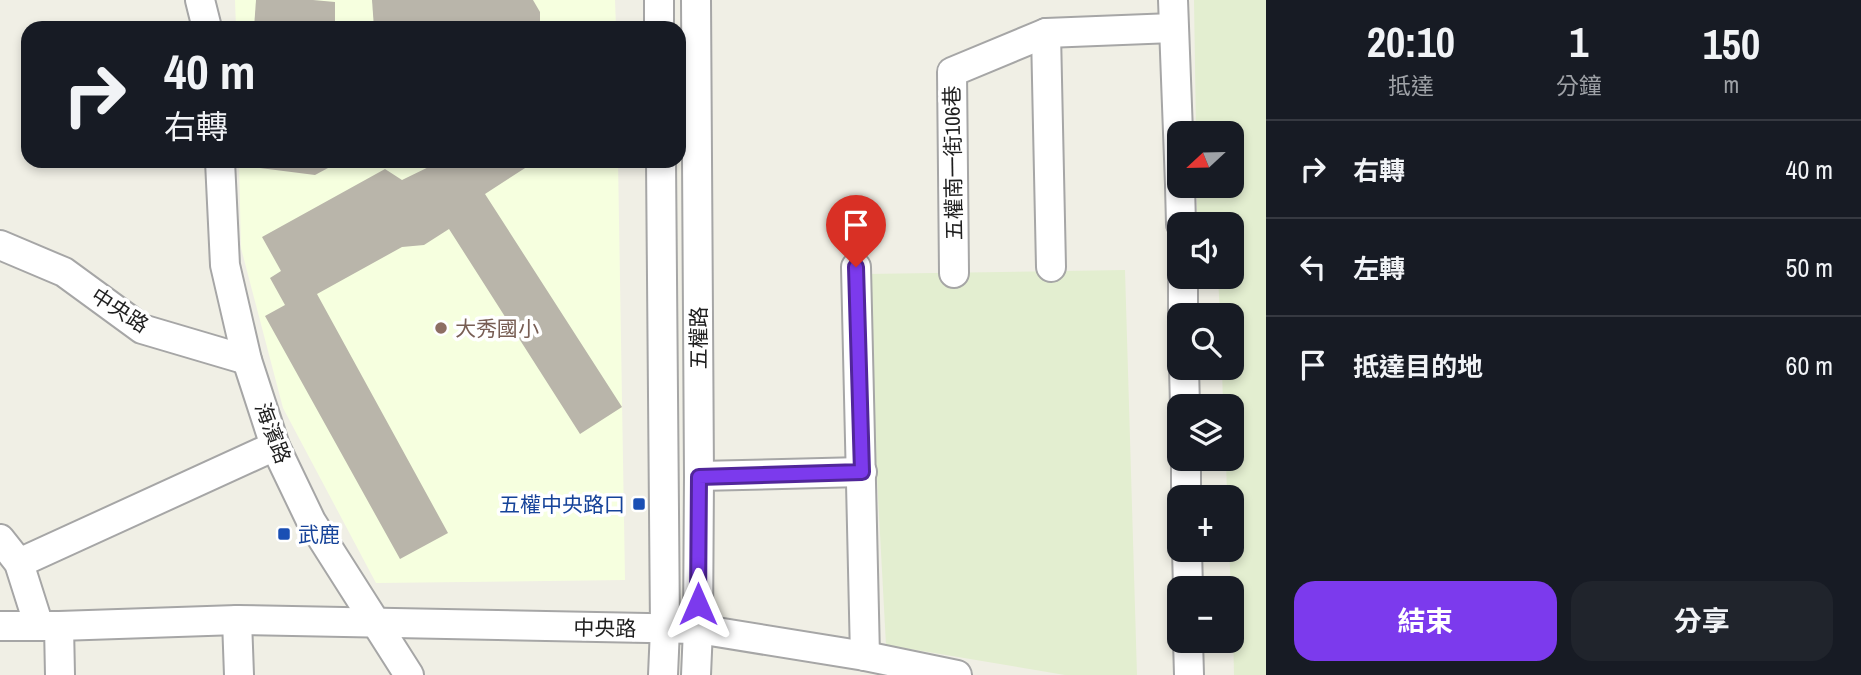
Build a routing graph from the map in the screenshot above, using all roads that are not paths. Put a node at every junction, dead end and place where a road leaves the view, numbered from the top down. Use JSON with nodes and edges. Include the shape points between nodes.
{"nodes":[{"id":1,"x":200,"y":0,"type":"edge"},
{"id":2,"x":659,"y":0,"type":"edge"},
{"id":3,"x":696,"y":0,"type":"edge"},
{"id":4,"x":1173,"y":0,"type":"edge"},
{"id":5,"x":205,"y":21,"type":"edge"},
{"id":6,"x":659,"y":21,"type":"edge"},
{"id":7,"x":1173,"y":28,"type":"junction"},
{"id":8,"x":1046,"y":33,"type":"junction"},
{"id":9,"x":688,"y":85,"type":"edge"},
{"id":10,"x":1177,"y":121,"type":"edge"},
{"id":11,"x":220,"y":168,"type":"edge"},
{"id":12,"x":661,"y":168,"type":"edge"},
{"id":13,"x":0,"y":244,"type":"edge"},
{"id":14,"x":856,"y":267,"type":"dead end"},
{"id":15,"x":1051,"y":267,"type":"dead end"},
{"id":16,"x":954,"y":273,"type":"dead end"},
{"id":17,"x":247,"y":360,"type":"junction"},
{"id":18,"x":275,"y":446,"type":"junction"},
{"id":19,"x":862,"y":472,"type":"junction"},
{"id":20,"x":699,"y":477,"type":"junction"},
{"id":21,"x":0,"y":539,"type":"edge"},
{"id":22,"x":19,"y":563,"type":"junction"},
{"id":23,"x":237,"y":620,"type":"junction"},
{"id":24,"x":375,"y":622,"type":"junction"},
{"id":25,"x":0,"y":626,"type":"edge"},
{"id":26,"x":49,"y":626,"type":"junction"},
{"id":27,"x":665,"y":629,"type":"junction"},
{"id":28,"x":698,"y":629,"type":"junction"},
{"id":29,"x":1188,"y":653,"type":"edge"},
{"id":30,"x":865,"y":656,"type":"junction"},
{"id":31,"x":60,"y":675,"type":"edge"},
{"id":32,"x":239,"y":675,"type":"edge"},
{"id":33,"x":409,"y":675,"type":"edge"},
{"id":34,"x":663,"y":675,"type":"edge"},
{"id":35,"x":696,"y":675,"type":"edge"},
{"id":36,"x":957,"y":675,"type":"edge"},
{"id":37,"x":1189,"y":675,"type":"edge"}],
"edges":[{"from":1,"to":5,"type":"street"},
{"from":2,"to":6,"type":"street"},
{"from":3,"to":9,"type":"street","name":"五權路"},
{"from":4,"to":7,"type":"street"},
{"from":7,"to":8,"type":"street","name":"五權南一街106巷"},
{"from":7,"to":10,"type":"street"},
{"from":8,"to":15,"type":"street"},
{"from":8,"to":16,"type":"street","name":"五權南一街106巷","via":[[951,72]]},
{"from":9,"to":20,"type":"street","name":"五權路"},
{"from":11,"to":17,"type":"street","name":"海濱路","via":[[225,265]]},
{"from":12,"to":27,"type":"street","name":"五權路"},
{"from":13,"to":17,"type":"street","name":"中央路","via":[[64,272],[142,328]]},
{"from":14,"to":19,"type":"street"},
{"from":17,"to":18,"type":"street","name":"海濱路"},
{"from":18,"to":22,"type":"street"},
{"from":18,"to":24,"type":"street","name":"海濱路","via":[[311,521]]},
{"from":19,"to":20,"type":"street"},
{"from":19,"to":30,"type":"street"},
{"from":20,"to":28,"type":"street","name":"五權路"},
{"from":21,"to":22,"type":"street"},
{"from":22,"to":26,"type":"street"},
{"from":23,"to":24,"type":"street","name":"中央路"},
{"from":23,"to":26,"type":"street","name":"中央路"},
{"from":23,"to":32,"type":"street"},
{"from":24,"to":27,"type":"street","name":"中央路"},
{"from":24,"to":33,"type":"street","name":"海濱路"},
{"from":25,"to":26,"type":"street","name":"中央路"},
{"from":26,"to":31,"type":"street"},
{"from":27,"to":28,"type":"street","name":"中央路"},
{"from":27,"to":34,"type":"street","name":"五權路"},
{"from":28,"to":30,"type":"street","name":"中央路"},
{"from":28,"to":35,"type":"street","name":"五權路"},
{"from":29,"to":37,"type":"street"},
{"from":30,"to":36,"type":"street","name":"中央路"}]}
